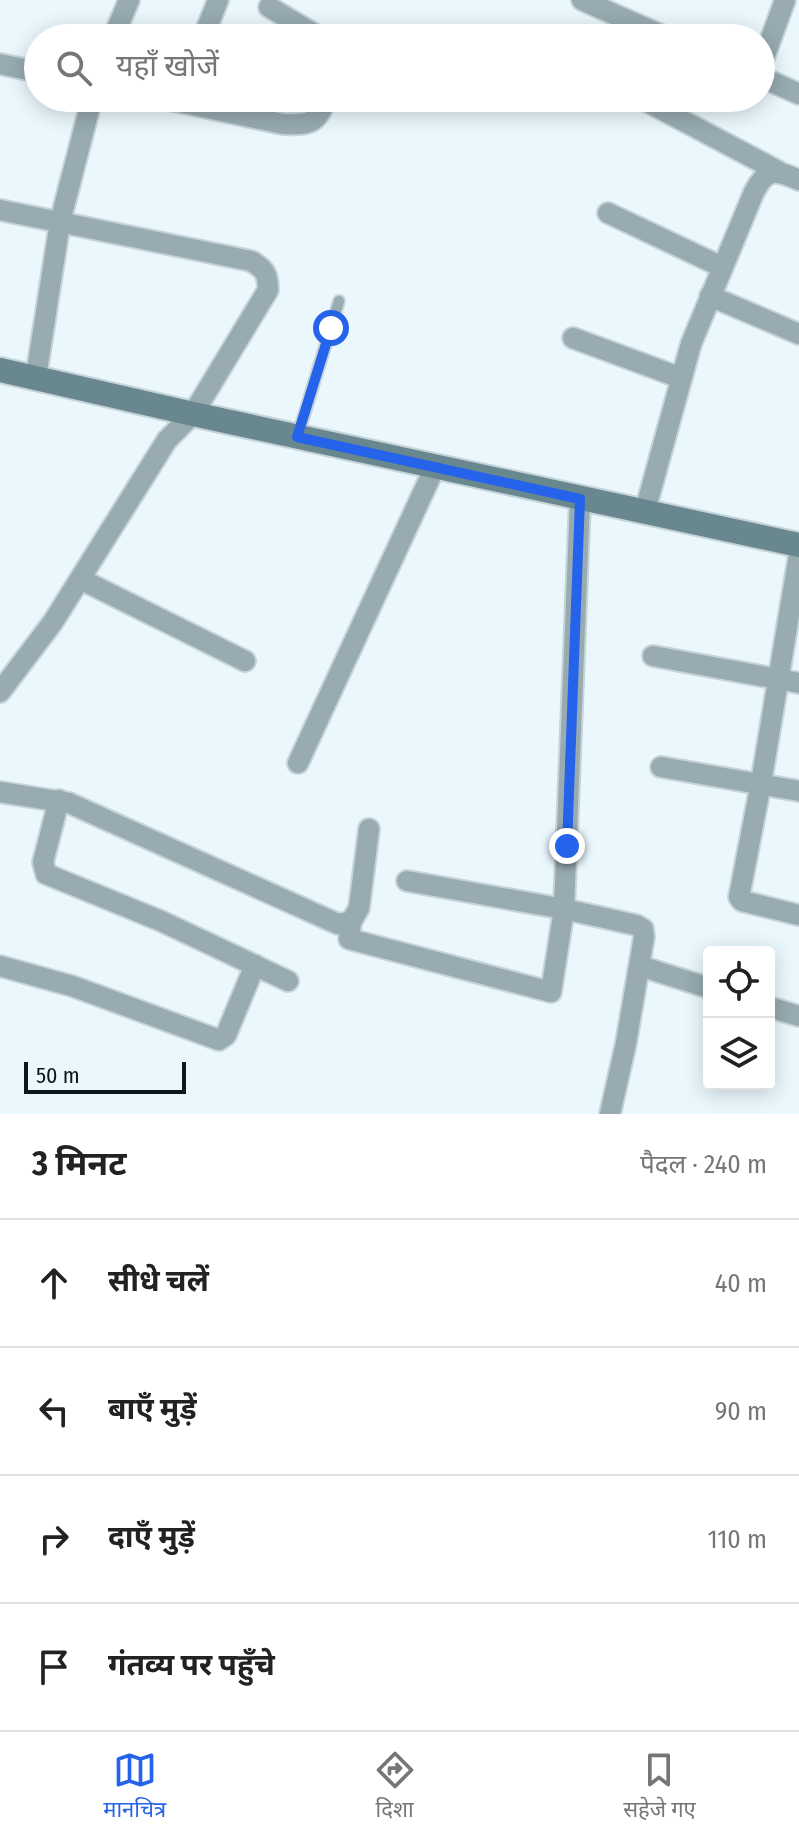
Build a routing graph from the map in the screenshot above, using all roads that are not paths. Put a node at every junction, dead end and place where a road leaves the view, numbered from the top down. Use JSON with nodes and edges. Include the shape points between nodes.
{"nodes":[{"id":1,"x":129,"y":0,"type":"edge"},
{"id":2,"x":218,"y":0,"type":"edge"},
{"id":3,"x":583,"y":0,"type":"edge"},
{"id":4,"x":785,"y":0,"type":"edge"},
{"id":5,"x":269,"y":7,"type":"dead end"},
{"id":6,"x":119,"y":24,"type":"edge"},
{"id":7,"x":209,"y":24,"type":"edge"},
{"id":8,"x":298,"y":24,"type":"edge"},
{"id":9,"x":637,"y":24,"type":"edge"},
{"id":10,"x":775,"y":28,"type":"edge"},
{"id":11,"x":0,"y":64,"type":"edge"},
{"id":12,"x":24,"y":69,"type":"edge"},
{"id":13,"x":775,"y":83,"type":"edge"},
{"id":14,"x":799,"y":94,"type":"edge"},
{"id":15,"x":88,"y":112,"type":"edge"},
{"id":16,"x":236,"y":112,"type":"edge"},
{"id":17,"x":322,"y":112,"type":"edge"},
{"id":18,"x":666,"y":112,"type":"edge"},
{"id":19,"x":778,"y":171,"type":"junction"},
{"id":20,"x":799,"y":180,"type":"edge"},
{"id":21,"x":0,"y":210,"type":"edge"},
{"id":22,"x":608,"y":213,"type":"dead end"},
{"id":23,"x":60,"y":222,"type":"junction"},
{"id":24,"x":722,"y":267,"type":"junction"},
{"id":25,"x":710,"y":296,"type":"junction"},
{"id":26,"x":339,"y":301,"type":"dead end"},
{"id":27,"x":799,"y":334,"type":"edge"},
{"id":28,"x":573,"y":338,"type":"dead end"},
{"id":29,"x":0,"y":370,"type":"edge"},
{"id":30,"x":36,"y":377,"type":"junction"},
{"id":31,"x":681,"y":378,"type":"junction"},
{"id":32,"x":193,"y":414,"type":"junction"},
{"id":33,"x":297,"y":437,"type":"junction"},
{"id":34,"x":435,"y":467,"type":"junction"},
{"id":35,"x":580,"y":499,"type":"junction"},
{"id":36,"x":645,"y":511,"type":"junction"},
{"id":37,"x":799,"y":545,"type":"edge"},
{"id":38,"x":799,"y":555,"type":"edge"},
{"id":39,"x":80,"y":579,"type":"junction"},
{"id":40,"x":653,"y":656,"type":"dead end"},
{"id":41,"x":245,"y":661,"type":"dead end"},
{"id":42,"x":778,"y":679,"type":"junction"},
{"id":43,"x":799,"y":683,"type":"edge"},
{"id":44,"x":0,"y":692,"type":"edge"},
{"id":45,"x":298,"y":763,"type":"dead end"},
{"id":46,"x":661,"y":767,"type":"dead end"},
{"id":47,"x":761,"y":783,"type":"junction"},
{"id":48,"x":799,"y":791,"type":"edge"},
{"id":49,"x":0,"y":792,"type":"edge"},
{"id":50,"x":59,"y":800,"type":"junction"},
{"id":51,"x":369,"y":829,"type":"dead end"},
{"id":52,"x":407,"y":881,"type":"dead end"},
{"id":53,"x":564,"y":909,"type":"junction"},
{"id":54,"x":799,"y":915,"type":"edge"},
{"id":55,"x":351,"y":922,"type":"junction"},
{"id":56,"x":255,"y":965,"type":"junction"},
{"id":57,"x":0,"y":966,"type":"edge"},
{"id":58,"x":640,"y":966,"type":"junction"},
{"id":59,"x":288,"y":981,"type":"dead end"},
{"id":60,"x":703,"y":986,"type":"edge"},
{"id":61,"x":775,"y":1009,"type":"edge"},
{"id":62,"x":799,"y":1016,"type":"edge"},
{"id":63,"x":610,"y":1114,"type":"edge"}],
"edges":[{"from":1,"to":6,"type":"street"},
{"from":2,"to":7,"type":"street"},
{"from":3,"to":9,"type":"street"},
{"from":4,"to":10,"type":"street"},
{"from":5,"to":8,"type":"street"},
{"from":11,"to":12,"type":"street"},
{"from":13,"to":14,"type":"street"},
{"from":15,"to":23,"type":"street"},
{"from":16,"to":17,"type":"street","via":[[300,125],[313,122]]},
{"from":18,"to":19,"type":"street"},
{"from":19,"to":20,"type":"street"},
{"from":19,"to":24,"type":"street","via":[[760,181]]},
{"from":21,"to":23,"type":"street"},
{"from":22,"to":24,"type":"street"},
{"from":23,"to":30,"type":"street"},
{"from":23,"to":32,"type":"street","via":[[262,267],[268,290]]},
{"from":24,"to":25,"type":"street"},
{"from":25,"to":27,"type":"street"},
{"from":25,"to":31,"type":"street"},
{"from":26,"to":33,"type":"lane"},
{"from":28,"to":31,"type":"street"},
{"from":29,"to":30,"type":"street"},
{"from":30,"to":32,"type":"street"},
{"from":31,"to":36,"type":"street"},
{"from":32,"to":33,"type":"street"},
{"from":32,"to":39,"type":"street","via":[[167,440]]},
{"from":33,"to":34,"type":"street"},
{"from":34,"to":35,"type":"street"},
{"from":34,"to":45,"type":"street"},
{"from":35,"to":36,"type":"street"},
{"from":35,"to":53,"type":"street"},
{"from":36,"to":37,"type":"street"},
{"from":38,"to":42,"type":"street"},
{"from":39,"to":41,"type":"street"},
{"from":39,"to":44,"type":"street"},
{"from":40,"to":42,"type":"street"},
{"from":42,"to":43,"type":"street"},
{"from":42,"to":47,"type":"street"},
{"from":46,"to":47,"type":"street"},
{"from":47,"to":48,"type":"street"},
{"from":47,"to":54,"type":"street","via":[[739,899]]},
{"from":49,"to":50,"type":"street"},
{"from":50,"to":55,"type":"street","via":[[331,922]]},
{"from":50,"to":56,"type":"street","via":[[43,862],[46,874]]},
{"from":51,"to":55,"type":"street","via":[[359,908]]},
{"from":52,"to":53,"type":"street"},
{"from":53,"to":55,"type":"street","via":[[551,992],[349,939]]},
{"from":53,"to":58,"type":"street","via":[[641,927]]},
{"from":56,"to":57,"type":"street","via":[[226,1035],[219,1040],[72,986]]},
{"from":56,"to":59,"type":"street"},
{"from":58,"to":60,"type":"street"},
{"from":58,"to":63,"type":"street"},
{"from":61,"to":62,"type":"street"}]}
